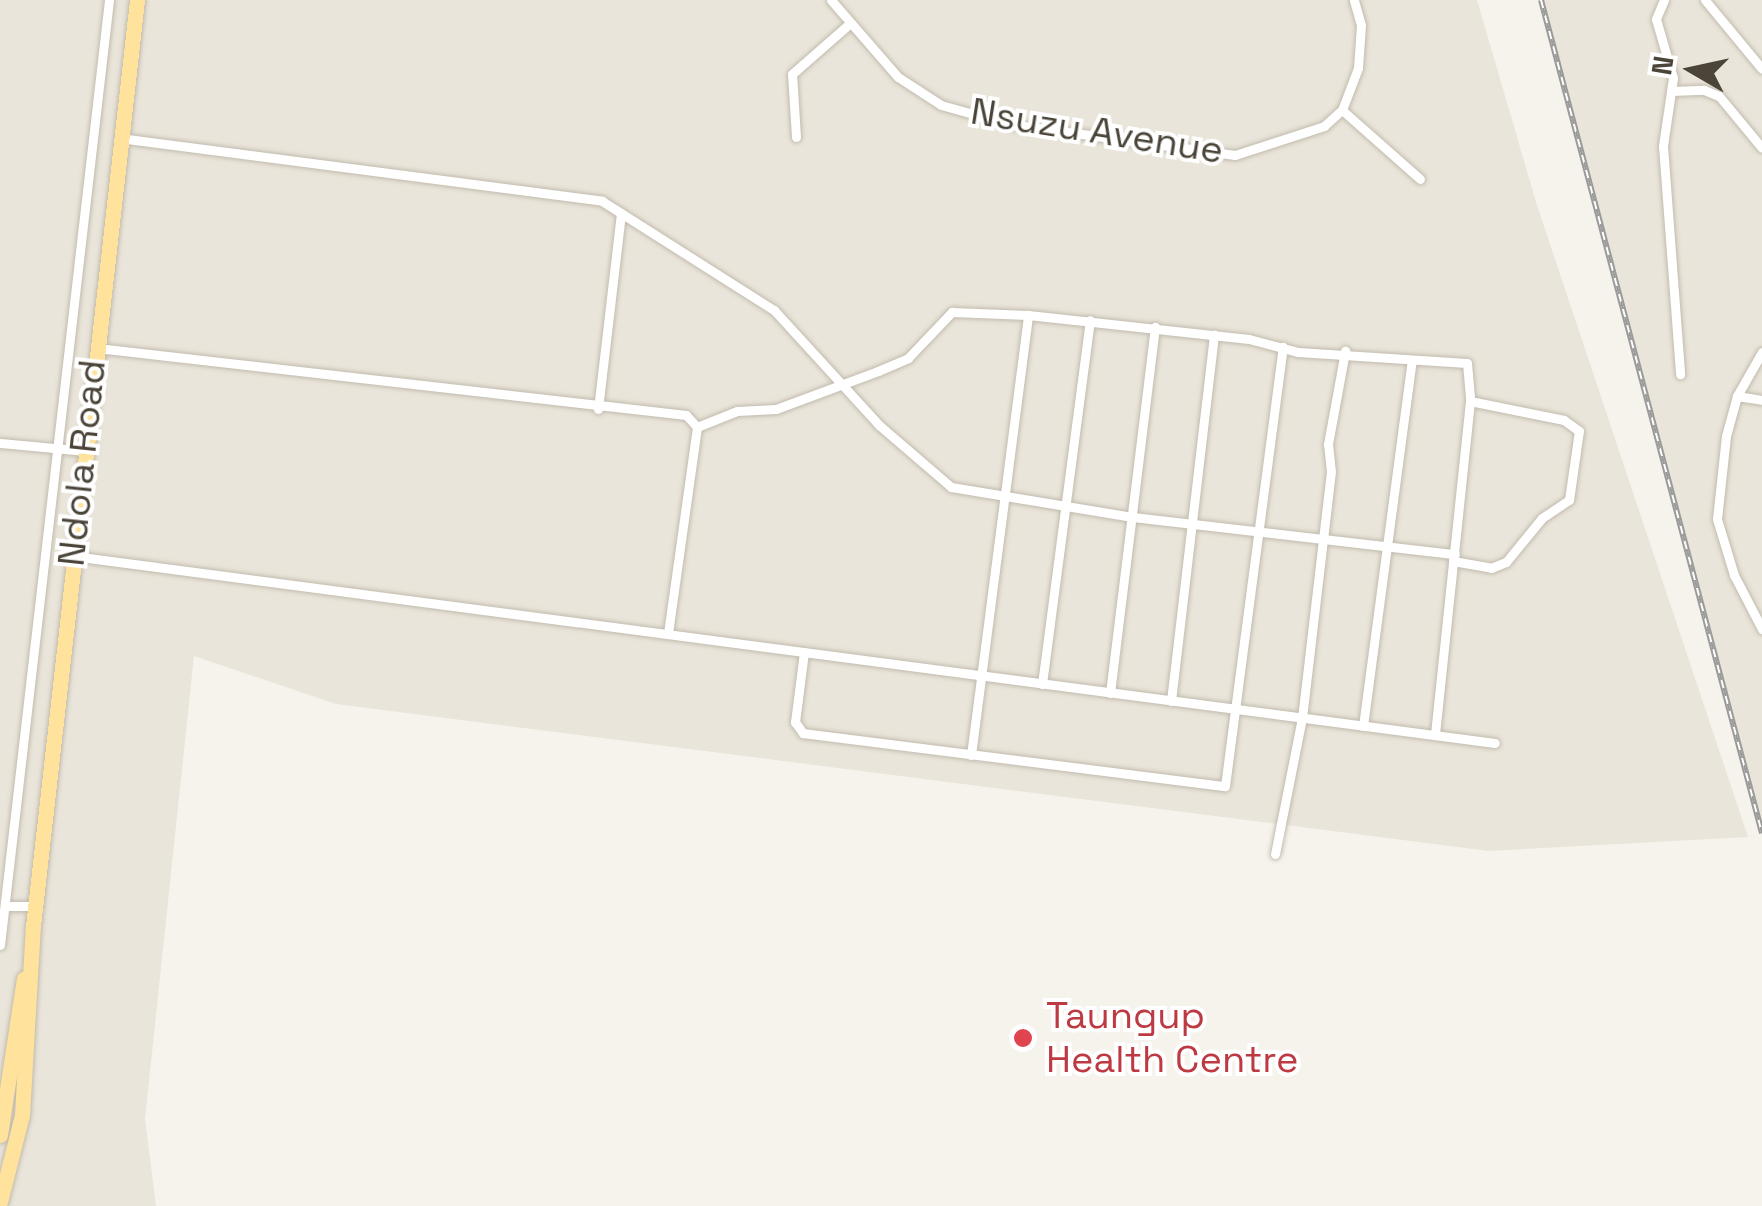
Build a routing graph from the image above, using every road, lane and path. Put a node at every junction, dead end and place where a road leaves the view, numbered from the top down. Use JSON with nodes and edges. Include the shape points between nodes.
{"nodes":[{"id":1,"x":110,"y":0,"type":"edge"},
{"id":2,"x":136,"y":0,"type":"edge"},
{"id":3,"x":831,"y":0,"type":"edge"},
{"id":4,"x":1354,"y":0,"type":"edge"},
{"id":5,"x":1664,"y":0,"type":"edge"},
{"id":6,"x":1705,"y":0,"type":"edge"},
{"id":7,"x":848,"y":24,"type":"junction"},
{"id":8,"x":1762,"y":68,"type":"edge"},
{"id":9,"x":1672,"y":91,"type":"junction"},
{"id":10,"x":1342,"y":110,"type":"junction"},
{"id":11,"x":796,"y":137,"type":"dead end"},
{"id":12,"x":120,"y":138,"type":"junction"},
{"id":13,"x":1762,"y":148,"type":"edge"},
{"id":14,"x":1420,"y":180,"type":"dead end"},
{"id":15,"x":621,"y":213,"type":"junction"},
{"id":16,"x":1028,"y":315,"type":"junction"},
{"id":17,"x":1090,"y":320,"type":"junction"},
{"id":18,"x":1156,"y":328,"type":"junction"},
{"id":19,"x":1214,"y":335,"type":"junction"},
{"id":20,"x":1283,"y":346,"type":"junction"},
{"id":21,"x":93,"y":347,"type":"junction"},
{"id":22,"x":1345,"y":351,"type":"junction"},
{"id":23,"x":1762,"y":352,"type":"edge"},
{"id":24,"x":1411,"y":364,"type":"junction"},
{"id":25,"x":1680,"y":374,"type":"dead end"},
{"id":26,"x":844,"y":381,"type":"junction"},
{"id":27,"x":1737,"y":396,"type":"junction"},
{"id":28,"x":1762,"y":400,"type":"edge"},
{"id":29,"x":1470,"y":401,"type":"junction"},
{"id":30,"x":598,"y":409,"type":"junction"},
{"id":31,"x":697,"y":428,"type":"junction"},
{"id":32,"x":0,"y":443,"type":"edge"},
{"id":33,"x":56,"y":450,"type":"junction"},
{"id":34,"x":84,"y":450,"type":"junction"},
{"id":35,"x":1006,"y":497,"type":"junction"},
{"id":36,"x":1067,"y":507,"type":"junction"},
{"id":37,"x":1133,"y":517,"type":"junction"},
{"id":38,"x":1196,"y":523,"type":"junction"},
{"id":39,"x":1262,"y":530,"type":"junction"},
{"id":40,"x":1324,"y":537,"type":"junction"},
{"id":41,"x":1389,"y":545,"type":"junction"},
{"id":42,"x":73,"y":556,"type":"junction"},
{"id":43,"x":1454,"y":558,"type":"junction"},
{"id":44,"x":1762,"y":630,"type":"edge"},
{"id":45,"x":668,"y":634,"type":"junction"},
{"id":46,"x":804,"y":652,"type":"junction"},
{"id":47,"x":980,"y":676,"type":"junction"},
{"id":48,"x":1042,"y":684,"type":"junction"},
{"id":49,"x":1110,"y":692,"type":"junction"},
{"id":50,"x":1170,"y":700,"type":"junction"},
{"id":51,"x":1238,"y":710,"type":"junction"},
{"id":52,"x":1302,"y":718,"type":"junction"},
{"id":53,"x":1363,"y":726,"type":"junction"},
{"id":54,"x":1434,"y":735,"type":"junction"},
{"id":55,"x":1495,"y":743,"type":"dead end"},
{"id":56,"x":972,"y":756,"type":"junction"},
{"id":57,"x":1275,"y":854,"type":"dead end"},
{"id":58,"x":4,"y":906,"type":"junction"},
{"id":59,"x":36,"y":906,"type":"junction"},
{"id":60,"x":34,"y":926,"type":"junction"},
{"id":61,"x":0,"y":945,"type":"edge"},
{"id":62,"x":0,"y":1134,"type":"edge"},
{"id":63,"x":0,"y":1202,"type":"edge"}],
"edges":[{"from":1,"to":33,"type":"street"},
{"from":2,"to":12,"type":"main road","name":"Ndola Road"},
{"from":3,"to":7,"type":"street","name":"Nsuzu Avenue"},
{"from":4,"to":10,"type":"street","via":[[1361,24],[1358,68]]},
{"from":5,"to":9,"type":"street","via":[[1656,19]]},
{"from":6,"to":8,"type":"street"},
{"from":7,"to":10,"type":"street","name":"Nsuzu Avenue","via":[[898,77],[941,105],[1009,124],[1235,156],[1324,126]]},
{"from":7,"to":11,"type":"street","via":[[792,74]]},
{"from":9,"to":13,"type":"street","via":[[1712,92]]},
{"from":9,"to":25,"type":"street","via":[[1664,168]]},
{"from":10,"to":14,"type":"street"},
{"from":12,"to":15,"type":"street","via":[[548,191],[602,200]]},
{"from":12,"to":21,"type":"main road","name":"Ndola Road"},
{"from":15,"to":26,"type":"street","via":[[762,300]]},
{"from":15,"to":30,"type":"street"},
{"from":16,"to":17,"type":"street"},
{"from":16,"to":26,"type":"street","via":[[952,312],[908,358]]},
{"from":16,"to":35,"type":"street"},
{"from":17,"to":18,"type":"street"},
{"from":17,"to":36,"type":"street"},
{"from":18,"to":19,"type":"street"},
{"from":18,"to":37,"type":"street"},
{"from":19,"to":20,"type":"street"},
{"from":19,"to":38,"type":"street"},
{"from":20,"to":22,"type":"street"},
{"from":20,"to":39,"type":"street"},
{"from":21,"to":30,"type":"street"},
{"from":21,"to":34,"type":"main road","name":"Ndola Road"},
{"from":22,"to":24,"type":"street"},
{"from":22,"to":40,"type":"street","via":[[1328,444]]},
{"from":23,"to":27,"type":"street"},
{"from":24,"to":29,"type":"street","via":[[1467,364]]},
{"from":24,"to":41,"type":"street"},
{"from":26,"to":31,"type":"street","via":[[776,409],[737,412]]},
{"from":26,"to":35,"type":"street","via":[[942,483]]},
{"from":27,"to":28,"type":"street"},
{"from":27,"to":44,"type":"street","via":[[1717,518],[1734,575]]},
{"from":29,"to":43,"type":"street"},
{"from":29,"to":43,"type":"street","via":[[1577,424],[1579,432],[1568,500],[1542,518],[1506,562],[1491,568]]},
{"from":30,"to":31,"type":"street","via":[[686,415]]},
{"from":31,"to":45,"type":"street"},
{"from":32,"to":33,"type":"street"},
{"from":33,"to":34,"type":"street"},
{"from":33,"to":58,"type":"street"},
{"from":34,"to":42,"type":"main road","name":"Ndola Road"},
{"from":35,"to":36,"type":"street"},
{"from":35,"to":47,"type":"street"},
{"from":36,"to":37,"type":"street"},
{"from":36,"to":48,"type":"street"},
{"from":37,"to":38,"type":"street"},
{"from":37,"to":49,"type":"street"},
{"from":38,"to":39,"type":"street"},
{"from":38,"to":50,"type":"street"},
{"from":39,"to":40,"type":"street"},
{"from":39,"to":51,"type":"street"},
{"from":40,"to":41,"type":"street"},
{"from":40,"to":52,"type":"street"},
{"from":41,"to":43,"type":"street"},
{"from":41,"to":53,"type":"street"},
{"from":42,"to":45,"type":"street"},
{"from":42,"to":59,"type":"main road","name":"Ndola Road"},
{"from":43,"to":54,"type":"street"},
{"from":45,"to":46,"type":"street"},
{"from":46,"to":47,"type":"street"},
{"from":46,"to":56,"type":"street","via":[[798,730]]},
{"from":47,"to":48,"type":"street"},
{"from":47,"to":56,"type":"street"},
{"from":48,"to":49,"type":"street"},
{"from":49,"to":50,"type":"street"},
{"from":50,"to":51,"type":"street"},
{"from":51,"to":52,"type":"street"},
{"from":51,"to":56,"type":"street","via":[[1220,789]]},
{"from":52,"to":53,"type":"street"},
{"from":52,"to":57,"type":"street"},
{"from":53,"to":54,"type":"street"},
{"from":54,"to":55,"type":"street"},
{"from":58,"to":59,"type":"street"},
{"from":58,"to":61,"type":"street"},
{"from":59,"to":60,"type":"main road","name":"Ndola Road"},
{"from":60,"to":62,"type":"main road"},
{"from":60,"to":63,"type":"main road","via":[[22,1116]]}]}
